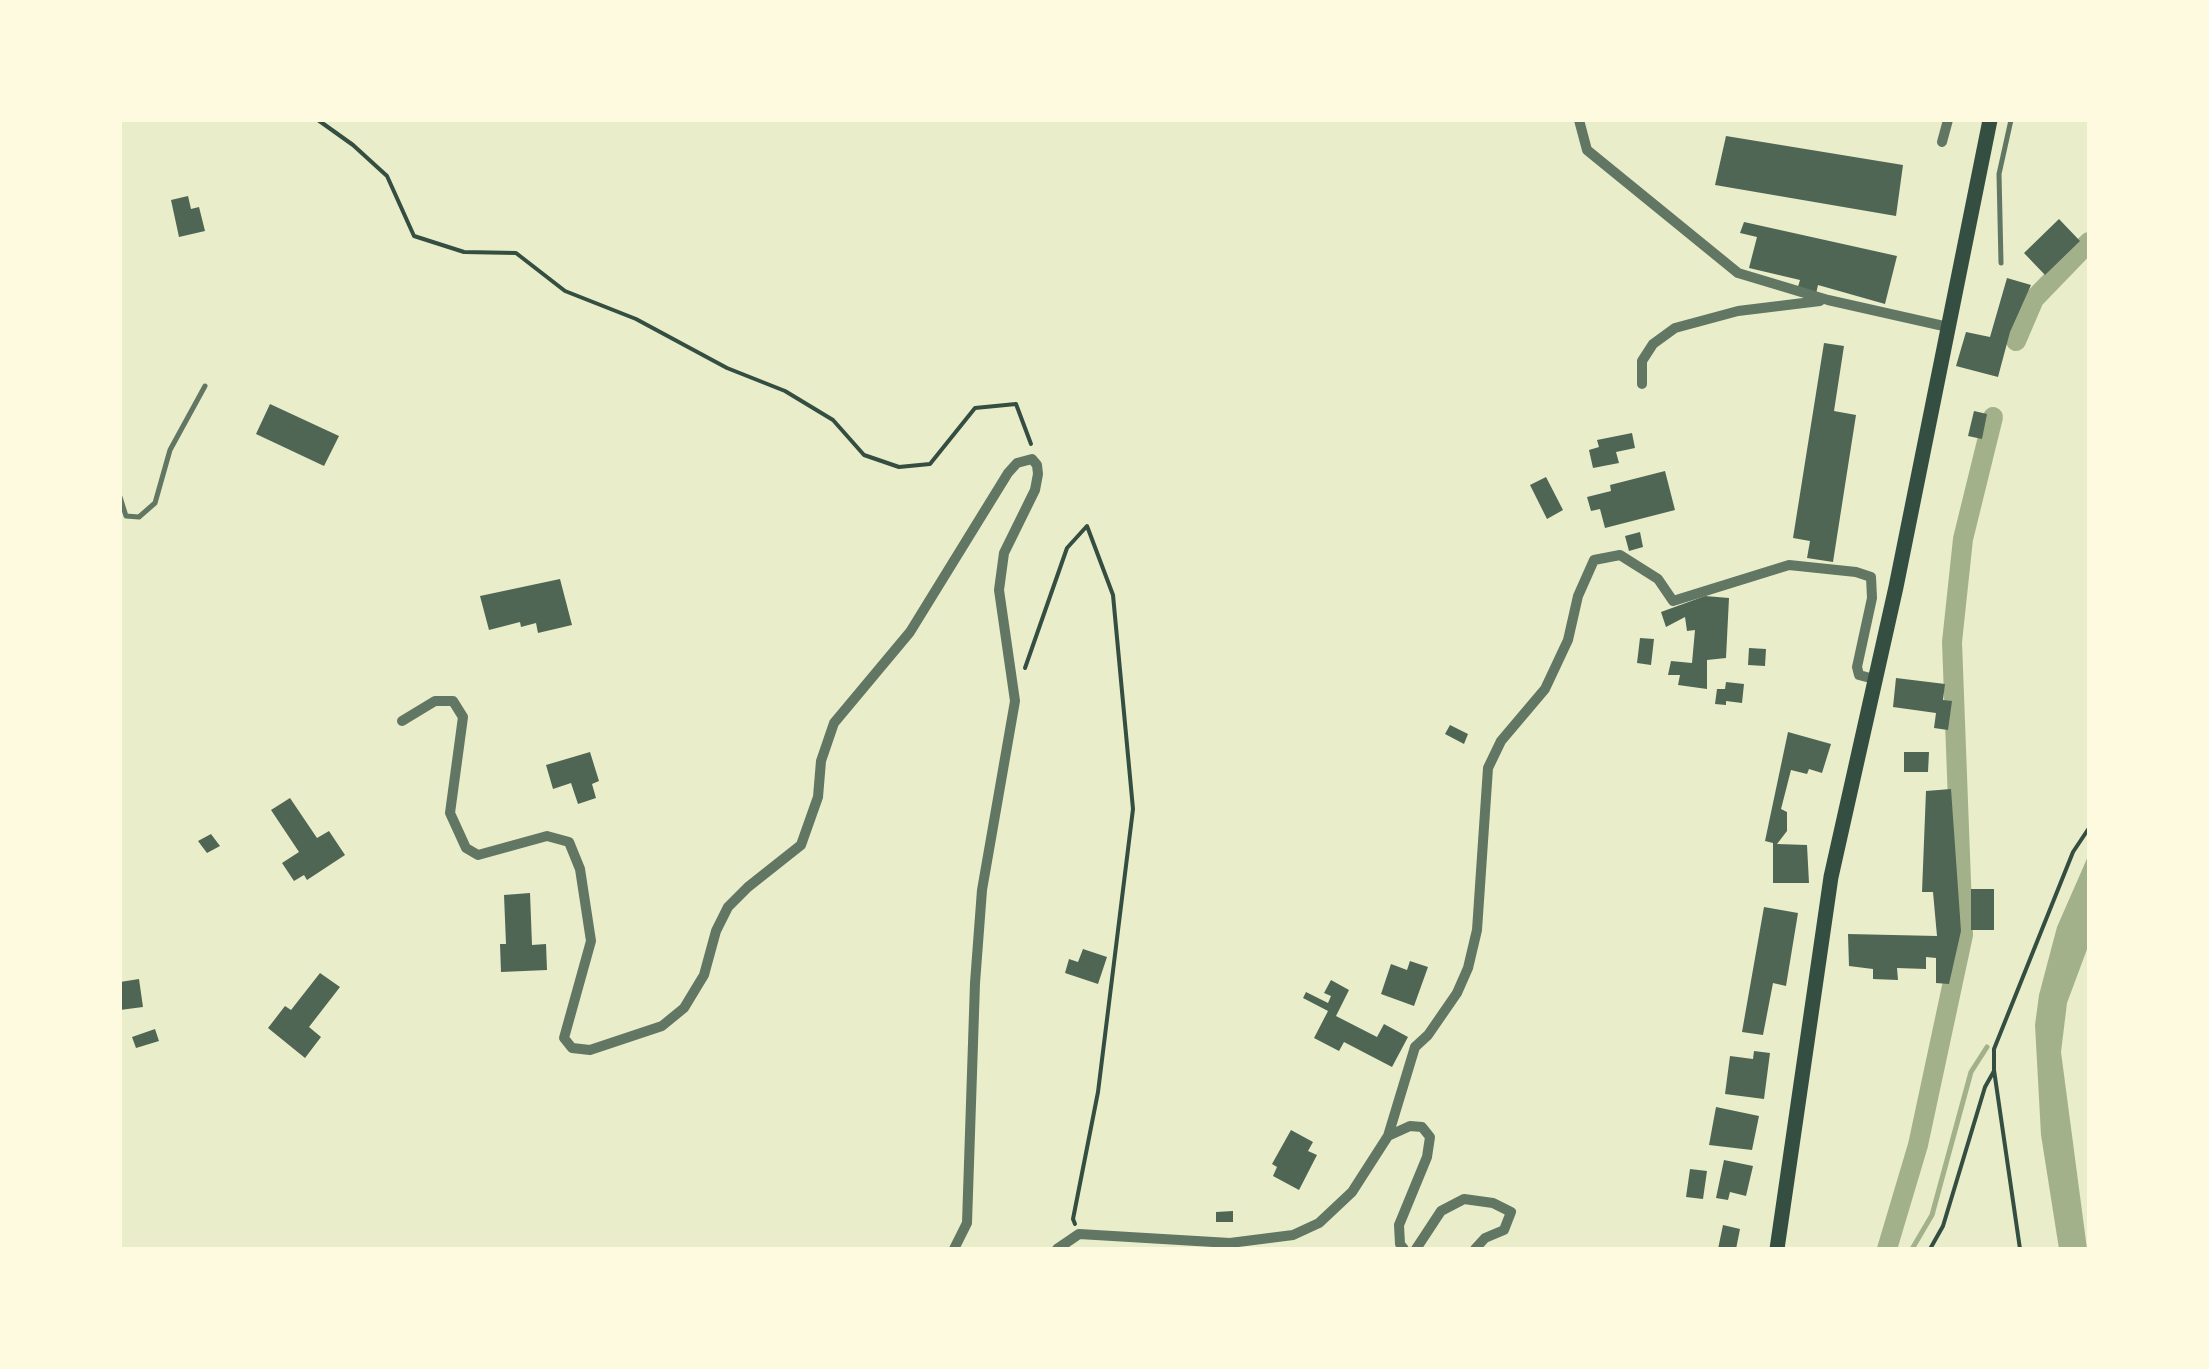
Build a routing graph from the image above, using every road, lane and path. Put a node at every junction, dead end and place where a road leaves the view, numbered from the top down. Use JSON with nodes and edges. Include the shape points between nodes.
{"nodes":[{"id":1,"x":318,"y":120,"type":"edge"},
{"id":2,"x":1579,"y":120,"type":"edge"},
{"id":3,"x":1948,"y":120,"type":"edge"},
{"id":4,"x":1990,"y":120,"type":"edge"},
{"id":5,"x":2011,"y":120,"type":"edge"},
{"id":6,"x":1942,"y":142,"type":"dead end"},
{"id":7,"x":2001,"y":263,"type":"dead end"},
{"id":8,"x":1828,"y":300,"type":"junction"},
{"id":9,"x":1948,"y":327,"type":"junction"},
{"id":10,"x":1642,"y":384,"type":"dead end"},
{"id":11,"x":205,"y":386,"type":"dead end"},
{"id":12,"x":1032,"y":459,"type":"junction"},
{"id":13,"x":120,"y":497,"type":"edge"},
{"id":14,"x":1874,"y":679,"type":"junction"},
{"id":15,"x":1015,"y":701,"type":"junction"},
{"id":16,"x":402,"y":721,"type":"dead end"},
{"id":17,"x":2089,"y":828,"type":"edge"},
{"id":18,"x":1994,"y":1070,"type":"junction"},
{"id":19,"x":1388,"y":1136,"type":"junction"},
{"id":20,"x":1079,"y":1234,"type":"junction"},
{"id":21,"x":954,"y":1249,"type":"edge"},
{"id":22,"x":1056,"y":1249,"type":"edge"},
{"id":23,"x":1404,"y":1249,"type":"edge"},
{"id":24,"x":1416,"y":1249,"type":"edge"},
{"id":25,"x":1475,"y":1249,"type":"edge"},
{"id":26,"x":1777,"y":1249,"type":"edge"},
{"id":27,"x":1930,"y":1249,"type":"edge"},
{"id":28,"x":2020,"y":1249,"type":"edge"}],
"edges":[{"from":1,"to":12,"type":"path","via":[[387,176],[414,236],[464,252],[516,253],[566,291],[785,392],[833,420],[864,455],[899,467],[930,464],[975,408],[1016,404]]},
{"from":2,"to":8,"type":"street","via":[[1586,150],[1738,273]]},
{"from":3,"to":6,"type":"street"},
{"from":4,"to":9,"type":"main road"},
{"from":5,"to":7,"type":"lane","via":[[1998,174]]},
{"from":8,"to":9,"type":"street"},
{"from":8,"to":10,"type":"street","via":[[1738,311],[1675,328],[1642,360]]},
{"from":9,"to":14,"type":"main road"},
{"from":11,"to":13,"type":"lane","via":[[170,450],[155,502],[139,518],[126,516]]},
{"from":12,"to":15,"type":"street","via":[[1035,490],[1004,553],[998,590]]},
{"from":12,"to":16,"type":"street","via":[[1016,462],[910,632],[834,723],[801,845],[728,908],[704,975],[684,1008],[662,1026],[590,1050],[572,1048],[564,1038],[592,941],[569,842],[547,836],[478,854],[466,848],[450,812],[463,717],[453,700],[434,700]]},
{"from":14,"to":19,"type":"street","via":[[1857,668],[1871,577],[1789,566],[1673,601],[1658,578],[1620,555],[1594,560],[1544,689],[1501,741],[1488,768],[1477,930],[1468,968],[1457,994],[1415,1047]]},
{"from":14,"to":26,"type":"main road","via":[[1831,877]]},
{"from":15,"to":20,"type":"path","via":[[1067,548],[1088,526],[1113,595],[1132,809],[1098,1092],[1073,1219]]},
{"from":15,"to":21,"type":"street","via":[[982,890],[967,1222]]},
{"from":17,"to":18,"type":"path","via":[[2073,852],[1994,1049]]},
{"from":18,"to":27,"type":"path"},
{"from":18,"to":28,"type":"path"},
{"from":19,"to":20,"type":"street","via":[[1352,1192],[1318,1224],[1292,1235],[1230,1243]]},
{"from":19,"to":23,"type":"street","via":[[1410,1126],[1422,1127],[1430,1138],[1399,1224]]},
{"from":20,"to":22,"type":"street"},
{"from":24,"to":25,"type":"street","via":[[1441,1211],[1464,1200],[1511,1212],[1504,1230]]}]}
